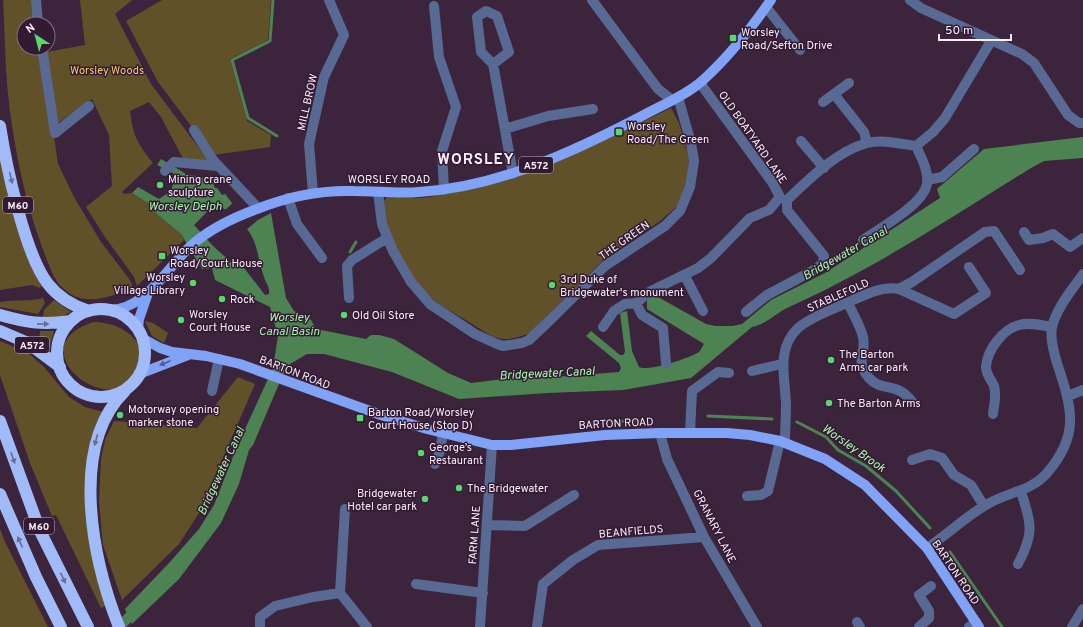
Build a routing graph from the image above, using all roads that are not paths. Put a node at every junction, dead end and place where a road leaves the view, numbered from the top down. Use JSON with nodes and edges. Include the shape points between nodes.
{"nodes":[{"id":1,"x":36,"y":0,"type":"edge"},
{"id":2,"x":329,"y":0,"type":"edge"},
{"id":3,"x":592,"y":0,"type":"edge"},
{"id":4,"x":910,"y":0,"type":"edge"},
{"id":5,"x":769,"y":3,"type":"edge"},
{"id":6,"x":434,"y":6,"type":"dead end"},
{"id":7,"x":37,"y":16,"type":"edge"},
{"id":8,"x":991,"y":41,"type":"junction"},
{"id":9,"x":800,"y":50,"type":"dead end"},
{"id":10,"x":43,"y":56,"type":"edge"},
{"id":11,"x":493,"y":64,"type":"junction"},
{"id":12,"x":700,"y":83,"type":"junction"},
{"id":13,"x":849,"y":83,"type":"dead end"},
{"id":14,"x":834,"y":94,"type":"junction"},
{"id":15,"x":675,"y":98,"type":"junction"},
{"id":16,"x":824,"y":102,"type":"dead end"},
{"id":17,"x":89,"y":106,"type":"dead end"},
{"id":18,"x":593,"y":109,"type":"dead end"},
{"id":19,"x":1083,"y":123,"type":"edge"},
{"id":20,"x":0,"y":126,"type":"edge"},
{"id":21,"x":505,"y":129,"type":"junction"},
{"id":22,"x":194,"y":130,"type":"dead end"},
{"id":23,"x":801,"y":141,"type":"dead end"},
{"id":24,"x":867,"y":143,"type":"junction"},
{"id":25,"x":916,"y":146,"type":"junction"},
{"id":26,"x":974,"y":149,"type":"dead end"},
{"id":27,"x":218,"y":166,"type":"junction"},
{"id":28,"x":824,"y":168,"type":"junction"},
{"id":29,"x":165,"y":171,"type":"dead end"},
{"id":30,"x":513,"y":174,"type":"junction"},
{"id":31,"x":927,"y":180,"type":"junction"},
{"id":32,"x":444,"y":190,"type":"junction"},
{"id":33,"x":378,"y":192,"type":"junction"},
{"id":34,"x":313,"y":193,"type":"junction"},
{"id":35,"x":288,"y":198,"type":"junction"},
{"id":36,"x":253,"y":210,"type":"junction"},
{"id":37,"x":1024,"y":232,"type":"dead end"},
{"id":38,"x":387,"y":238,"type":"junction"},
{"id":39,"x":1083,"y":238,"type":"edge"},
{"id":40,"x":863,"y":240,"type":"dead end"},
{"id":41,"x":322,"y":258,"type":"dead end"},
{"id":42,"x":969,"y":267,"type":"dead end"},
{"id":43,"x":1020,"y":270,"type":"dead end"},
{"id":44,"x":1083,"y":274,"type":"edge"},
{"id":45,"x":685,"y":276,"type":"junction"},
{"id":46,"x":899,"y":289,"type":"junction"},
{"id":47,"x":148,"y":293,"type":"junction"},
{"id":48,"x":349,"y":298,"type":"dead end"},
{"id":49,"x":636,"y":303,"type":"junction"},
{"id":50,"x":848,"y":303,"type":"junction"},
{"id":51,"x":109,"y":310,"type":"junction"},
{"id":52,"x":89,"y":311,"type":"junction"},
{"id":53,"x":703,"y":311,"type":"dead end"},
{"id":54,"x":746,"y":312,"type":"dead end"},
{"id":55,"x":0,"y":315,"type":"edge"},
{"id":56,"x":71,"y":321,"type":"junction"},
{"id":57,"x":603,"y":327,"type":"dead end"},
{"id":58,"x":1052,"y":327,"type":"junction"},
{"id":59,"x":0,"y":331,"type":"edge"},
{"id":60,"x":140,"y":333,"type":"junction"},
{"id":61,"x":192,"y":354,"type":"junction"},
{"id":62,"x":219,"y":359,"type":"junction"},
{"id":63,"x":666,"y":363,"type":"dead end"},
{"id":64,"x":782,"y":364,"type":"junction"},
{"id":65,"x":60,"y":367,"type":"junction"},
{"id":66,"x":752,"y":370,"type":"dead end"},
{"id":67,"x":729,"y":373,"type":"dead end"},
{"id":68,"x":139,"y":374,"type":"junction"},
{"id":69,"x":132,"y":384,"type":"junction"},
{"id":70,"x":1083,"y":390,"type":"edge"},
{"id":71,"x":212,"y":391,"type":"dead end"},
{"id":72,"x":1068,"y":396,"type":"junction"},
{"id":73,"x":913,"y":403,"type":"dead end"},
{"id":74,"x":993,"y":414,"type":"dead end"},
{"id":75,"x":0,"y":421,"type":"edge"},
{"id":76,"x":443,"y":433,"type":"junction"},
{"id":77,"x":660,"y":433,"type":"junction"},
{"id":78,"x":690,"y":433,"type":"junction"},
{"id":79,"x":782,"y":442,"type":"junction"},
{"id":80,"x":492,"y":445,"type":"junction"},
{"id":81,"x":912,"y":460,"type":"dead end"},
{"id":82,"x":435,"y":464,"type":"dead end"},
{"id":83,"x":1021,"y":492,"type":"junction"},
{"id":84,"x":0,"y":494,"type":"edge"},
{"id":85,"x":574,"y":495,"type":"dead end"},
{"id":86,"x":747,"y":496,"type":"dead end"},
{"id":87,"x":984,"y":506,"type":"junction"},
{"id":88,"x":345,"y":508,"type":"dead end"},
{"id":89,"x":487,"y":524,"type":"junction"},
{"id":90,"x":704,"y":537,"type":"junction"},
{"id":91,"x":927,"y":548,"type":"junction"},
{"id":92,"x":1018,"y":564,"type":"dead end"},
{"id":93,"x":416,"y":584,"type":"dead end"},
{"id":94,"x":931,"y":586,"type":"dead end"},
{"id":95,"x":340,"y":593,"type":"junction"},
{"id":96,"x":483,"y":593,"type":"junction"},
{"id":97,"x":1083,"y":609,"type":"edge"},
{"id":98,"x":975,"y":625,"type":"edge"},
{"id":99,"x":61,"y":627,"type":"edge"},
{"id":100,"x":88,"y":627,"type":"edge"},
{"id":101,"x":119,"y":627,"type":"edge"},
{"id":102,"x":260,"y":627,"type":"edge"},
{"id":103,"x":367,"y":627,"type":"edge"},
{"id":104,"x":480,"y":627,"type":"edge"},
{"id":105,"x":537,"y":627,"type":"edge"},
{"id":106,"x":757,"y":627,"type":"edge"},
{"id":107,"x":919,"y":627,"type":"edge"},
{"id":108,"x":1072,"y":627,"type":"edge"}],
"edges":[{"from":1,"to":7,"type":"street"},
{"from":2,"to":34,"type":"street","name":"MILL BROW","via":[[344,35],[324,77],[309,144]]},
{"from":3,"to":15,"type":"street","via":[[658,89]]},
{"from":4,"to":8,"type":"street","via":[[921,8]]},
{"from":5,"to":9,"type":"street"},
{"from":5,"to":12,"type":"main road","name":"WORSLEY ROAD","number":"A572","via":[[732,53]]},
{"from":6,"to":32,"type":"street","via":[[439,57],[456,107],[442,151]]},
{"from":8,"to":19,"type":"street","via":[[1022,54],[1034,63],[1068,115],[1079,124]]},
{"from":8,"to":25,"type":"street","via":[[945,118]]},
{"from":10,"to":17,"type":"street","via":[[55,133]]},
{"from":11,"to":11,"type":"street","via":[[481,52],[477,17],[486,11],[497,16],[509,52]]},
{"from":11,"to":21,"type":"street"},
{"from":12,"to":15,"type":"main road","name":"WORSLEY ROAD","number":"A572"},
{"from":12,"to":45,"type":"street","name":"OLD BOATYARD LANE","via":[[772,182],[780,197],[769,210],[750,218],[712,258]]},
{"from":13,"to":14,"type":"street"},
{"from":14,"to":16,"type":"street"},
{"from":14,"to":24,"type":"street","via":[[864,132]]},
{"from":15,"to":30,"type":"main road","name":"WORSLEY ROAD","number":"A572","via":[[601,137]]},
{"from":15,"to":38,"type":"street","name":"THE GREEN","via":[[691,143],[694,161],[690,187],[680,211],[664,226],[605,266],[546,324],[522,343],[503,346],[497,344],[475,334],[441,312],[411,282]]},
{"from":18,"to":21,"type":"street","via":[[548,116]]},
{"from":20,"to":52,"type":"highway","number":"M60","one_way":true,"via":[[22,221],[38,268],[68,302]]},
{"from":21,"to":30,"type":"street"},
{"from":22,"to":27,"type":"street"},
{"from":23,"to":28,"type":"street"},
{"from":24,"to":25,"type":"street"},
{"from":24,"to":28,"type":"street"},
{"from":25,"to":31,"type":"street","via":[[927,172]]},
{"from":26,"to":31,"type":"street","via":[[942,177]]},
{"from":27,"to":29,"type":"street","via":[[174,162]]},
{"from":27,"to":36,"type":"street"},
{"from":28,"to":54,"type":"street","via":[[787,200],[785,205],[786,210],[824,256],[823,263],[767,295]]},
{"from":30,"to":32,"type":"main road","name":"WORSLEY ROAD","number":"A572"},
{"from":31,"to":40,"type":"street","via":[[920,197],[907,210]]},
{"from":32,"to":33,"type":"main road","name":"WORSLEY ROAD","number":"A572"},
{"from":33,"to":34,"type":"main road","name":"WORSLEY ROAD","number":"A572"},
{"from":33,"to":38,"type":"street","name":"THE GREEN","via":[[382,224]]},
{"from":34,"to":35,"type":"main road","name":"WORSLEY ROAD","number":"A572"},
{"from":35,"to":36,"type":"main road","name":"WORSLEY ROAD","number":"A572"},
{"from":35,"to":41,"type":"street","via":[[297,224]]},
{"from":36,"to":47,"type":"main road","name":"WORSLEY ROAD","number":"A572","via":[[206,234],[186,250]]},
{"from":37,"to":39,"type":"street","via":[[1029,240],[1053,234],[1070,247]]},
{"from":38,"to":48,"type":"street","via":[[352,260],[347,266]]},
{"from":42,"to":46,"type":"street","name":"STABLEFOLD","via":[[986,293],[954,314]]},
{"from":43,"to":46,"type":"street","via":[[994,230],[985,232]]},
{"from":44,"to":58,"type":"street","via":[[1065,299]]},
{"from":45,"to":49,"type":"street","name":"OLD BOATYARD LANE","via":[[651,291]]},
{"from":45,"to":53,"type":"street"},
{"from":46,"to":50,"type":"street","name":"STABLEFOLD","via":[[884,288]]},
{"from":47,"to":51,"type":"main road","name":"WORSLEY ROAD","number":"A572","via":[[123,308]]},
{"from":47,"to":60,"type":"main road","name":"WORSLEY ROAD","number":"A572","via":[[139,319]]},
{"from":49,"to":57,"type":"street","name":"OLD BOATYARD LANE","via":[[625,304],[614,311]]},
{"from":49,"to":63,"type":"street","via":[[642,315],[663,328]]},
{"from":50,"to":64,"type":"street","name":"STABLEFOLD","via":[[810,320],[797,330],[786,346]]},
{"from":50,"to":73,"type":"street","via":[[863,337],[861,359],[866,373],[878,384],[901,390]]},
{"from":51,"to":52,"type":"highway","number":"A572"},
{"from":51,"to":60,"type":"highway","number":"A572","via":[[128,318]]},
{"from":52,"to":56,"type":"highway","number":"A572"},
{"from":55,"to":56,"type":"highway","number":"A572","one_way":true,"via":[[40,324]]},
{"from":56,"to":65,"type":"highway","number":"A572","via":[[59,342],[57,355]]},
{"from":58,"to":72,"type":"street","via":[[1053,349]]},
{"from":58,"to":74,"type":"street","via":[[1019,324],[1001,336],[992,349],[986,366],[996,396]]},
{"from":59,"to":65,"type":"highway","number":"A572","via":[[28,343]]},
{"from":60,"to":61,"type":"main road","name":"BARTON ROAD","via":[[167,350]]},
{"from":60,"to":68,"type":"highway","number":"A572","via":[[145,356]]},
{"from":61,"to":62,"type":"main road","name":"BARTON ROAD"},
{"from":61,"to":68,"type":"main road","name":"BARTON ROAD","one_way":true},
{"from":62,"to":71,"type":"street"},
{"from":62,"to":76,"type":"main road","name":"BARTON ROAD","via":[[268,374],[363,410]]},
{"from":64,"to":66,"type":"street"},
{"from":64,"to":79,"type":"street","name":"STABLEFOLD","via":[[786,411]]},
{"from":65,"to":69,"type":"highway","number":"A572","via":[[72,385],[91,396],[113,395]]},
{"from":67,"to":78,"type":"street","via":[[718,372],[692,391]]},
{"from":68,"to":69,"type":"highway","number":"A572"},
{"from":69,"to":101,"type":"highway","one_way":true,"via":[[102,422],[96,440],[92,481],[92,516],[96,548],[105,588]]},
{"from":70,"to":72,"type":"street"},
{"from":72,"to":83,"type":"street","via":[[1070,430],[1060,455],[1046,474]]},
{"from":75,"to":100,"type":"highway","number":"M60","one_way":true,"via":[[40,530]]},
{"from":76,"to":80,"type":"main road","name":"BARTON ROAD"},
{"from":76,"to":82,"type":"street"},
{"from":77,"to":78,"type":"main road","name":"BARTON ROAD"},
{"from":77,"to":80,"type":"main road","name":"BARTON ROAD","via":[[605,435],[511,446]]},
{"from":77,"to":90,"type":"street","name":"GRANARY LANE","via":[[668,459]]},
{"from":78,"to":79,"type":"main road","name":"BARTON ROAD","via":[[750,435]]},
{"from":79,"to":86,"type":"street","name":"STABLEFOLD","via":[[768,491],[761,495]]},
{"from":79,"to":91,"type":"main road","name":"BARTON ROAD","via":[[826,460],[865,486]]},
{"from":80,"to":89,"type":"street","name":"FARM LANE"},
{"from":81,"to":87,"type":"street","via":[[930,454],[942,458],[954,475],[971,485]]},
{"from":83,"to":87,"type":"street","via":[[999,497]]},
{"from":83,"to":92,"type":"street","via":[[1031,527]]},
{"from":99,"to":84,"type":"highway","number":"M60","one_way":true},
{"from":85,"to":89,"type":"street","via":[[525,526]]},
{"from":87,"to":91,"type":"street"},
{"from":88,"to":95,"type":"street"},
{"from":89,"to":96,"type":"street","name":"FARM LANE"},
{"from":90,"to":105,"type":"street","name":"BEANFIELDS","via":[[598,544],[543,584]]},
{"from":90,"to":106,"type":"street","name":"GRANARY LANE"},
{"from":91,"to":98,"type":"main road","name":"BARTON ROAD"},
{"from":93,"to":96,"type":"street"},
{"from":94,"to":107,"type":"street","via":[[919,595],[929,611],[929,618]]},
{"from":95,"to":102,"type":"street","via":[[275,606],[260,617]]},
{"from":95,"to":103,"type":"street"},
{"from":96,"to":104,"type":"street","name":"FARM LANE"},
{"from":97,"to":108,"type":"street"}]}
